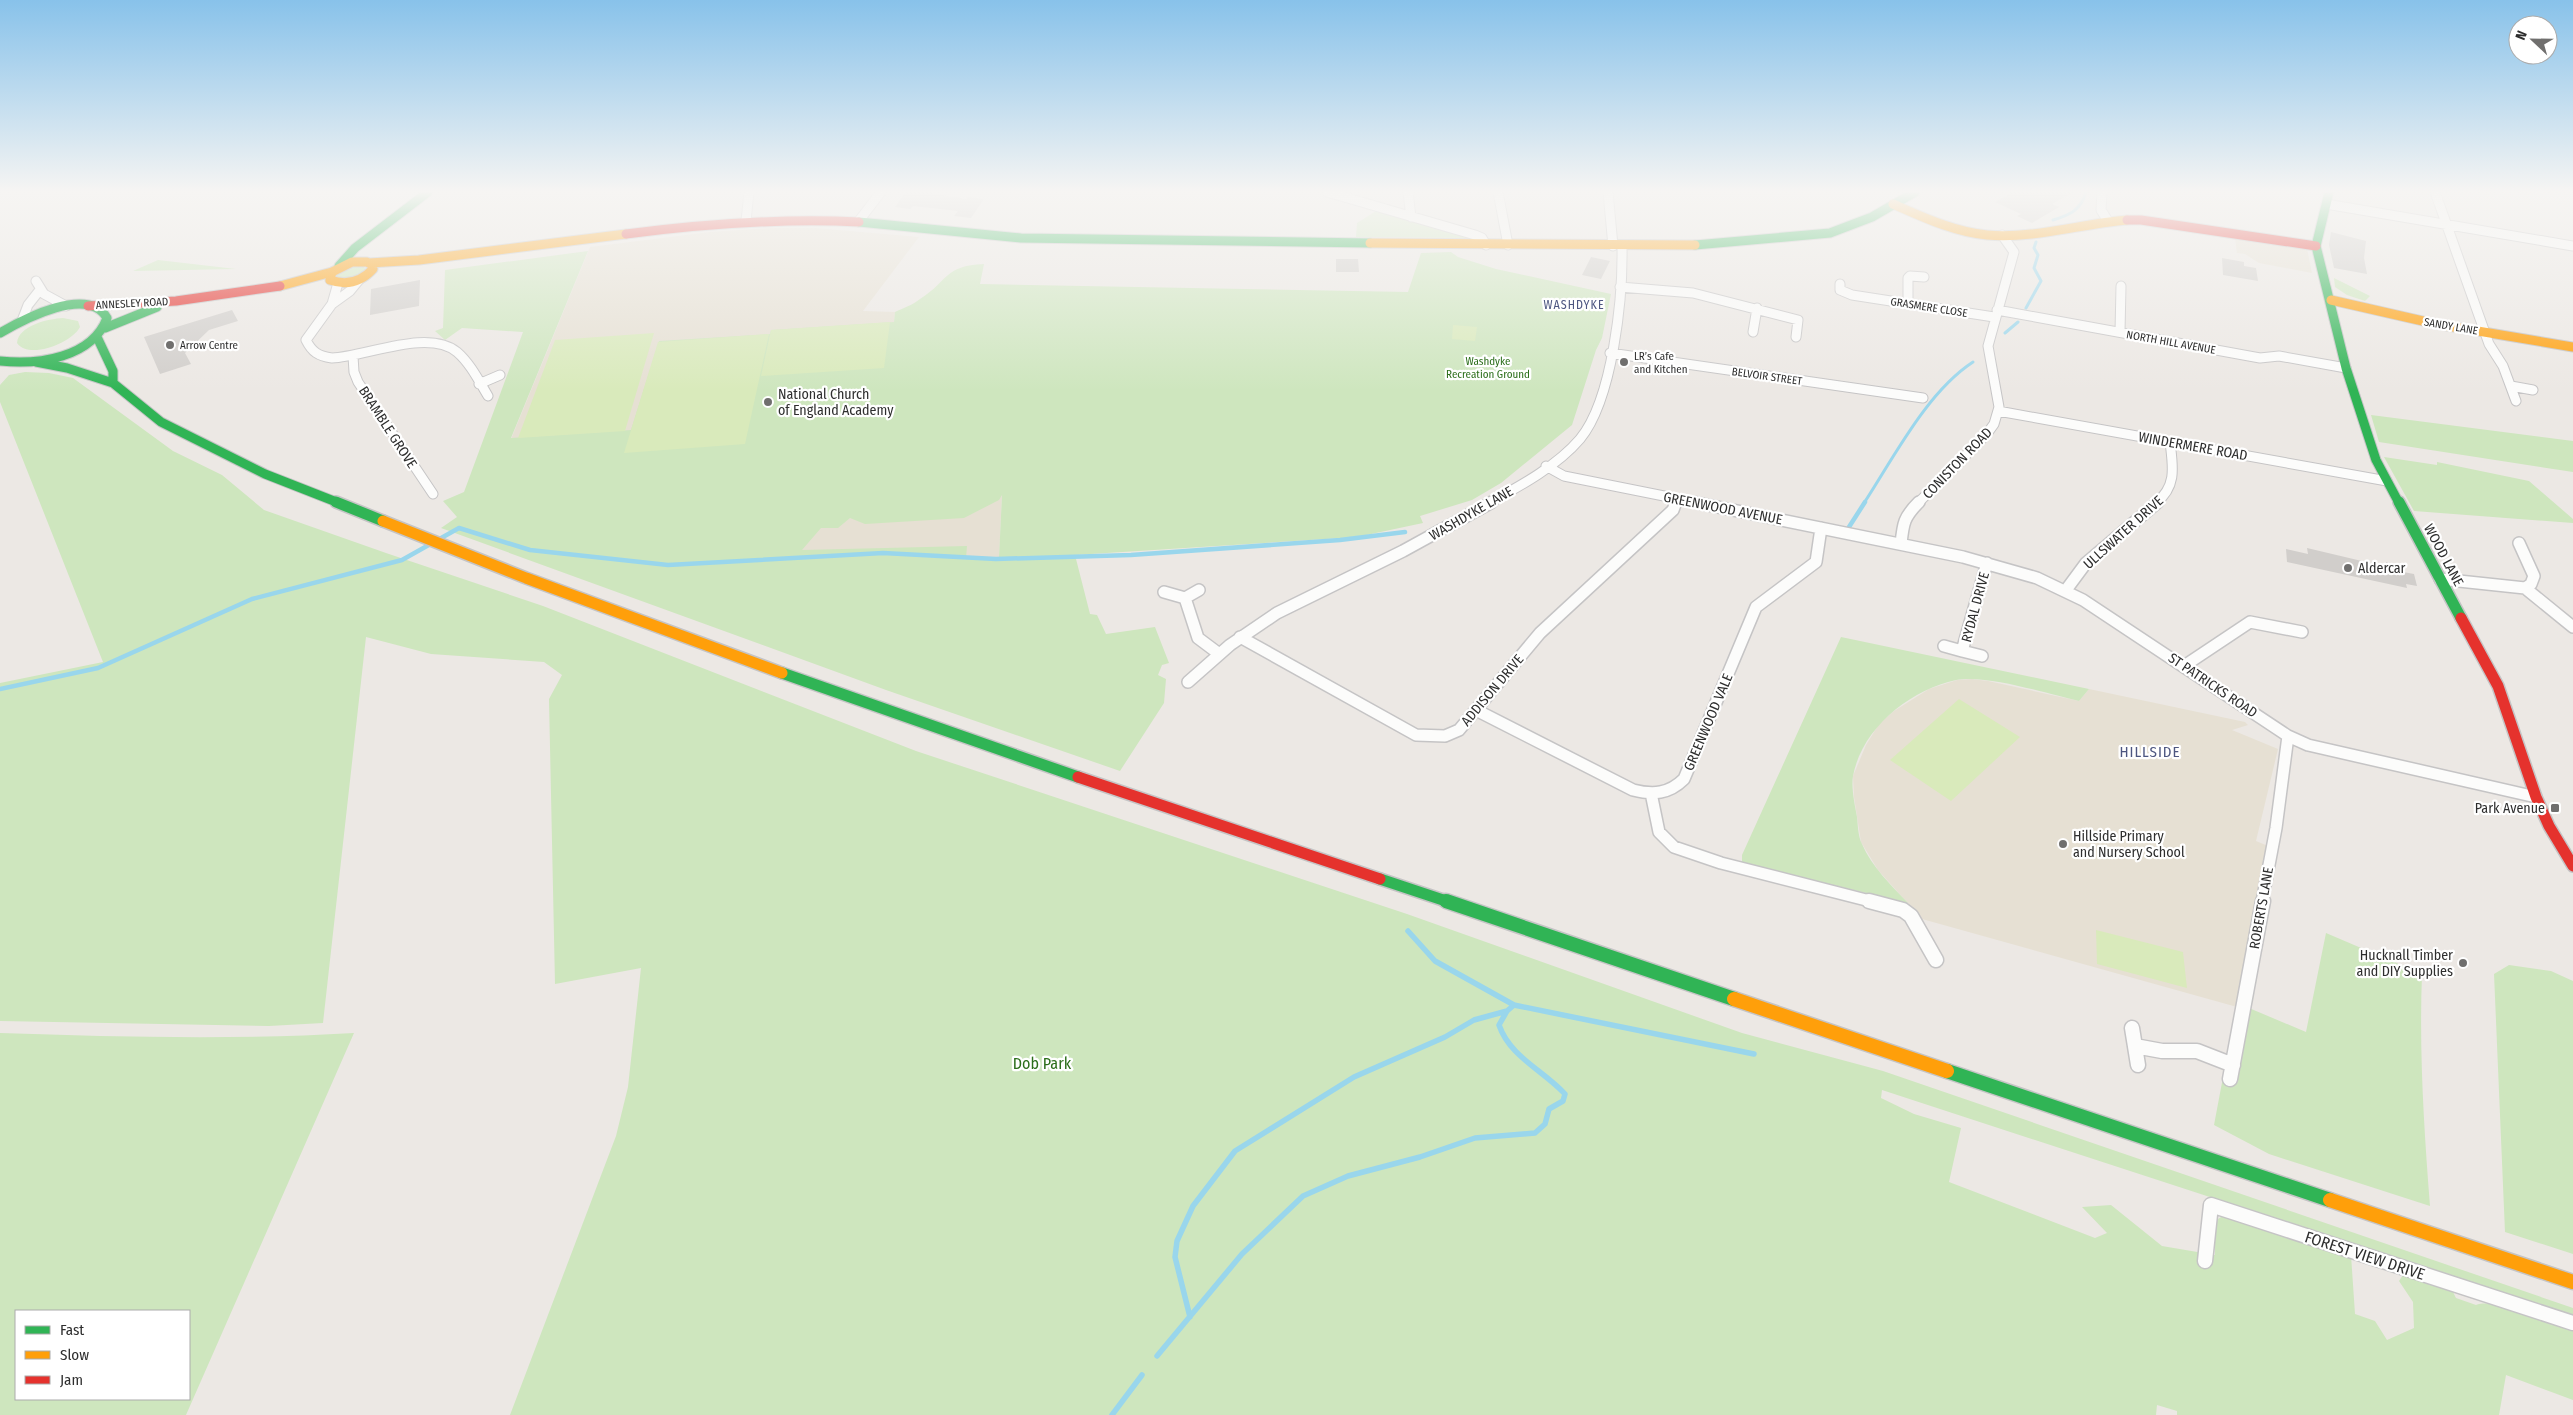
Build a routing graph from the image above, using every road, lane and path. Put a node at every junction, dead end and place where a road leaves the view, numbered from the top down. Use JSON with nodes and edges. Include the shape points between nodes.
{"nodes":[{"id":1,"x":350,"y":258,"type":"edge"},
{"id":2,"x":367,"y":258,"type":"edge"},
{"id":3,"x":434,"y":258,"type":"edge"},
{"id":4,"x":1618,"y":258,"type":"edge"},
{"id":5,"x":2012,"y":258,"type":"edge"},
{"id":6,"x":2319,"y":258,"type":"edge"},
{"id":7,"x":2458,"y":258,"type":"edge"},
{"id":8,"x":419,"y":260,"type":"junction"},
{"id":9,"x":368,"y":262,"type":"junction"},
{"id":10,"x":335,"y":276,"type":"junction"},
{"id":11,"x":1924,"y":277,"type":"dead end"},
{"id":12,"x":362,"y":278,"type":"junction"},
{"id":13,"x":36,"y":280,"type":"dead end"},
{"id":14,"x":1840,"y":284,"type":"dead end"},
{"id":15,"x":2121,"y":286,"type":"dead end"},
{"id":16,"x":1620,"y":288,"type":"junction"},
{"id":17,"x":39,"y":291,"type":"junction"},
{"id":18,"x":2331,"y":300,"type":"junction"},
{"id":19,"x":176,"y":301,"type":"junction"},
{"id":20,"x":332,"y":304,"type":"junction"},
{"id":21,"x":1908,"y":304,"type":"junction"},
{"id":22,"x":66,"y":306,"type":"junction"},
{"id":23,"x":88,"y":306,"type":"junction"},
{"id":24,"x":1757,"y":308,"type":"junction"},
{"id":25,"x":1996,"y":314,"type":"junction"},
{"id":26,"x":23,"y":318,"type":"junction"},
{"id":27,"x":105,"y":328,"type":"junction"},
{"id":28,"x":0,"y":332,"type":"edge"},
{"id":29,"x":1753,"y":332,"type":"dead end"},
{"id":30,"x":2120,"y":332,"type":"junction"},
{"id":31,"x":2485,"y":332,"type":"junction"},
{"id":32,"x":97,"y":337,"type":"junction"},
{"id":33,"x":1796,"y":337,"type":"dead end"},
{"id":34,"x":2573,"y":348,"type":"edge"},
{"id":35,"x":1610,"y":353,"type":"junction"},
{"id":36,"x":353,"y":356,"type":"junction"},
{"id":37,"x":0,"y":361,"type":"edge"},
{"id":38,"x":36,"y":362,"type":"junction"},
{"id":39,"x":13,"y":364,"type":"junction"},
{"id":40,"x":0,"y":365,"type":"edge"},
{"id":41,"x":2346,"y":368,"type":"junction"},
{"id":42,"x":500,"y":375,"type":"dead end"},
{"id":43,"x":114,"y":383,"type":"junction"},
{"id":44,"x":479,"y":384,"type":"junction"},
{"id":45,"x":2511,"y":386,"type":"junction"},
{"id":46,"x":2533,"y":390,"type":"dead end"},
{"id":47,"x":488,"y":396,"type":"dead end"},
{"id":48,"x":1923,"y":398,"type":"dead end"},
{"id":49,"x":2516,"y":401,"type":"dead end"},
{"id":50,"x":1998,"y":411,"type":"junction"},
{"id":51,"x":2170,"y":442,"type":"junction"},
{"id":52,"x":1546,"y":466,"type":"junction"},
{"id":53,"x":2387,"y":481,"type":"junction"},
{"id":54,"x":432,"y":494,"type":"dead end"},
{"id":55,"x":1677,"y":499,"type":"junction"},
{"id":56,"x":1821,"y":528,"type":"junction"},
{"id":57,"x":2519,"y":543,"type":"dead end"},
{"id":58,"x":1901,"y":544,"type":"junction"},
{"id":59,"x":1987,"y":563,"type":"junction"},
{"id":60,"x":2440,"y":579,"type":"junction"},
{"id":61,"x":2525,"y":588,"type":"junction"},
{"id":62,"x":1199,"y":590,"type":"dead end"},
{"id":63,"x":2066,"y":590,"type":"junction"},
{"id":64,"x":1164,"y":592,"type":"dead end"},
{"id":65,"x":1185,"y":598,"type":"junction"},
{"id":66,"x":2573,"y":626,"type":"edge"},
{"id":67,"x":2302,"y":632,"type":"dead end"},
{"id":68,"x":1240,"y":637,"type":"junction"},
{"id":69,"x":1944,"y":646,"type":"dead end"},
{"id":70,"x":1962,"y":651,"type":"junction"},
{"id":71,"x":1218,"y":653,"type":"junction"},
{"id":72,"x":1982,"y":656,"type":"dead end"},
{"id":73,"x":2184,"y":666,"type":"junction"},
{"id":74,"x":1188,"y":682,"type":"dead end"},
{"id":75,"x":1476,"y":710,"type":"junction"},
{"id":76,"x":2288,"y":736,"type":"junction"},
{"id":77,"x":1651,"y":793,"type":"junction"},
{"id":78,"x":2536,"y":797,"type":"junction"},
{"id":79,"x":2572,"y":863,"type":"edge"},
{"id":80,"x":1936,"y":960,"type":"dead end"},
{"id":81,"x":2132,"y":1028,"type":"dead end"},
{"id":82,"x":2135,"y":1046,"type":"junction"},
{"id":83,"x":2138,"y":1064,"type":"dead end"},
{"id":84,"x":2233,"y":1065,"type":"junction"},
{"id":85,"x":2230,"y":1079,"type":"dead end"},
{"id":86,"x":2205,"y":1261,"type":"dead end"},
{"id":87,"x":2512,"y":1263,"type":"junction"},
{"id":88,"x":2573,"y":1282,"type":"edge"},
{"id":89,"x":2573,"y":1289,"type":"edge"},
{"id":90,"x":2573,"y":1323,"type":"edge"}],
"edges":[{"from":1,"to":10,"type":"street"},
{"from":2,"to":9,"type":"street"},
{"from":3,"to":8,"type":"street"},
{"from":4,"to":16,"type":"street","name":"WASHDYKE LANE"},
{"from":5,"to":25,"type":"street","name":"CONISTON ROAD"},
{"from":6,"to":18,"type":"street","name":"WOOD LANE"},
{"from":7,"to":31,"type":"street"},
{"from":8,"to":9,"type":"street"},
{"from":8,"to":12,"type":"street"},
{"from":9,"to":10,"type":"street","via":[[352,262]]},
{"from":9,"to":12,"type":"street","via":[[373,269]]},
{"from":10,"to":12,"type":"street"},
{"from":10,"to":19,"type":"street","name":"ANNESLEY ROAD"},
{"from":10,"to":20,"type":"street"},
{"from":11,"to":21,"type":"street","via":[[1908,278]]},
{"from":12,"to":20,"type":"street"},
{"from":13,"to":17,"type":"street"},
{"from":14,"to":21,"type":"street","name":"GRASMERE CLOSE","via":[[1840,290],[1852,295]]},
{"from":15,"to":30,"type":"street"},
{"from":16,"to":24,"type":"street","via":[[1693,293]]},
{"from":16,"to":35,"type":"street","name":"WASHDYKE LANE"},
{"from":17,"to":22,"type":"street"},
{"from":17,"to":26,"type":"street"},
{"from":18,"to":31,"type":"street","name":"SANDY LANE"},
{"from":18,"to":41,"type":"street","name":"WOOD LANE"},
{"from":19,"to":23,"type":"street","name":"ANNESLEY ROAD"},
{"from":19,"to":27,"type":"street","name":"ANNESLEY ROAD"},
{"from":20,"to":36,"type":"street","via":[[306,340],[308,346],[314,354],[324,358]]},
{"from":21,"to":25,"type":"street","name":"GRASMERE CLOSE"},
{"from":22,"to":23,"type":"street","name":"ANNESLEY ROAD"},
{"from":22,"to":26,"type":"street","name":"ANNESLEY ROAD"},
{"from":23,"to":27,"type":"street","via":[[105,313]]},
{"from":24,"to":29,"type":"street"},
{"from":24,"to":33,"type":"street","via":[[1798,320]]},
{"from":25,"to":30,"type":"street","name":"NORTH HILL AVENUE"},
{"from":25,"to":50,"type":"street","name":"CONISTON ROAD","via":[[1988,346],[1997,388]]},
{"from":26,"to":28,"type":"street","name":"ANNESLEY ROAD"},
{"from":27,"to":32,"type":"street"},
{"from":30,"to":41,"type":"street","name":"NORTH HILL AVENUE","via":[[2260,358],[2279,356]]},
{"from":31,"to":34,"type":"street","name":"SANDY LANE"},
{"from":31,"to":45,"type":"street"},
{"from":32,"to":38,"type":"street","via":[[70,353]]},
{"from":32,"to":43,"type":"street","via":[[113,371]]},
{"from":35,"to":48,"type":"street","name":"BELVOIR STREET"},
{"from":35,"to":52,"type":"street","name":"WASHDYKE LANE","via":[[1597,407],[1590,422],[1580,438]]},
{"from":36,"to":44,"type":"street","via":[[396,346],[441,345],[458,352]]},
{"from":36,"to":54,"type":"street","name":"BRAMBLE GROVE","via":[[358,382]]},
{"from":37,"to":39,"type":"street"},
{"from":38,"to":39,"type":"street"},
{"from":38,"to":43,"type":"street"},
{"from":39,"to":40,"type":"street"},
{"from":41,"to":53,"type":"street","name":"WOOD LANE","via":[[2376,460]]},
{"from":42,"to":44,"type":"street"},
{"from":43,"to":87,"type":"street","via":[[161,422],[265,474],[526,578],[830,690]]},
{"from":44,"to":47,"type":"street"},
{"from":45,"to":46,"type":"street"},
{"from":45,"to":49,"type":"street"},
{"from":50,"to":51,"type":"street","name":"WINDERMERE ROAD"},
{"from":50,"to":58,"type":"street","name":"CONISTON ROAD","via":[[1986,435],[1907,514]]},
{"from":51,"to":53,"type":"street","name":"WINDERMERE ROAD"},
{"from":51,"to":63,"type":"street","name":"ULLSWATER DRIVE","via":[[2173,477],[2166,496],[2086,563]]},
{"from":52,"to":55,"type":"street","name":"GREENWOOD AVENUE","via":[[1564,476]]},
{"from":52,"to":68,"type":"street","name":"WASHDYKE LANE","via":[[1488,506],[1277,613]]},
{"from":53,"to":60,"type":"street","name":"WOOD LANE"},
{"from":55,"to":56,"type":"street","name":"GREENWOOD AVENUE"},
{"from":55,"to":75,"type":"street","name":"ADDISON DRIVE","via":[[1673,510],[1540,633]]},
{"from":56,"to":58,"type":"street","name":"GREENWOOD AVENUE"},
{"from":56,"to":77,"type":"street","name":"GREENWOOD VALE","via":[[1816,562],[1756,607],[1684,779],[1673,789]]},
{"from":57,"to":61,"type":"street","via":[[2534,576]]},
{"from":58,"to":59,"type":"street","name":"ST PATRICKS ROAD"},
{"from":59,"to":63,"type":"street","name":"ST PATRICKS ROAD"},
{"from":59,"to":70,"type":"street","name":"RYDAL DRIVE"},
{"from":60,"to":61,"type":"street"},
{"from":60,"to":78,"type":"street","name":"WOOD LANE","via":[[2498,686]]},
{"from":61,"to":66,"type":"street"},
{"from":62,"to":65,"type":"street"},
{"from":63,"to":73,"type":"street","name":"ST PATRICKS ROAD"},
{"from":64,"to":65,"type":"street"},
{"from":65,"to":71,"type":"street","via":[[1198,638]]},
{"from":67,"to":73,"type":"street","via":[[2250,622]]},
{"from":68,"to":71,"type":"street","name":"WASHDYKE LANE"},
{"from":68,"to":75,"type":"street","name":"ADDISON DRIVE","via":[[1416,735],[1445,736],[1459,730]]},
{"from":69,"to":70,"type":"street","name":"RYDAL DRIVE"},
{"from":70,"to":72,"type":"street","name":"RYDAL DRIVE"},
{"from":71,"to":74,"type":"street","name":"WASHDYKE LANE"},
{"from":73,"to":76,"type":"street","name":"ST PATRICKS ROAD"},
{"from":75,"to":77,"type":"street","name":"GREENWOOD VALE","via":[[1622,785]]},
{"from":76,"to":78,"type":"street","name":"ST PATRICKS ROAD","via":[[2331,751]]},
{"from":76,"to":84,"type":"street","name":"ROBERTS LANE","via":[[2276,828]]},
{"from":77,"to":80,"type":"street","via":[[1659,832],[1674,847],[1689,854],[1895,906],[1910,916]]},
{"from":78,"to":79,"type":"street","name":"WOOD LANE"},
{"from":81,"to":82,"type":"street"},
{"from":82,"to":83,"type":"street"},
{"from":82,"to":84,"type":"street","via":[[2162,1051],[2197,1051]]},
{"from":84,"to":85,"type":"street","name":"ROBERTS LANE"},
{"from":86,"to":90,"type":"street","name":"FOREST VIEW DRIVE","via":[[2211,1205]]},
{"from":87,"to":88,"type":"street"},
{"from":87,"to":89,"type":"street"}]}
